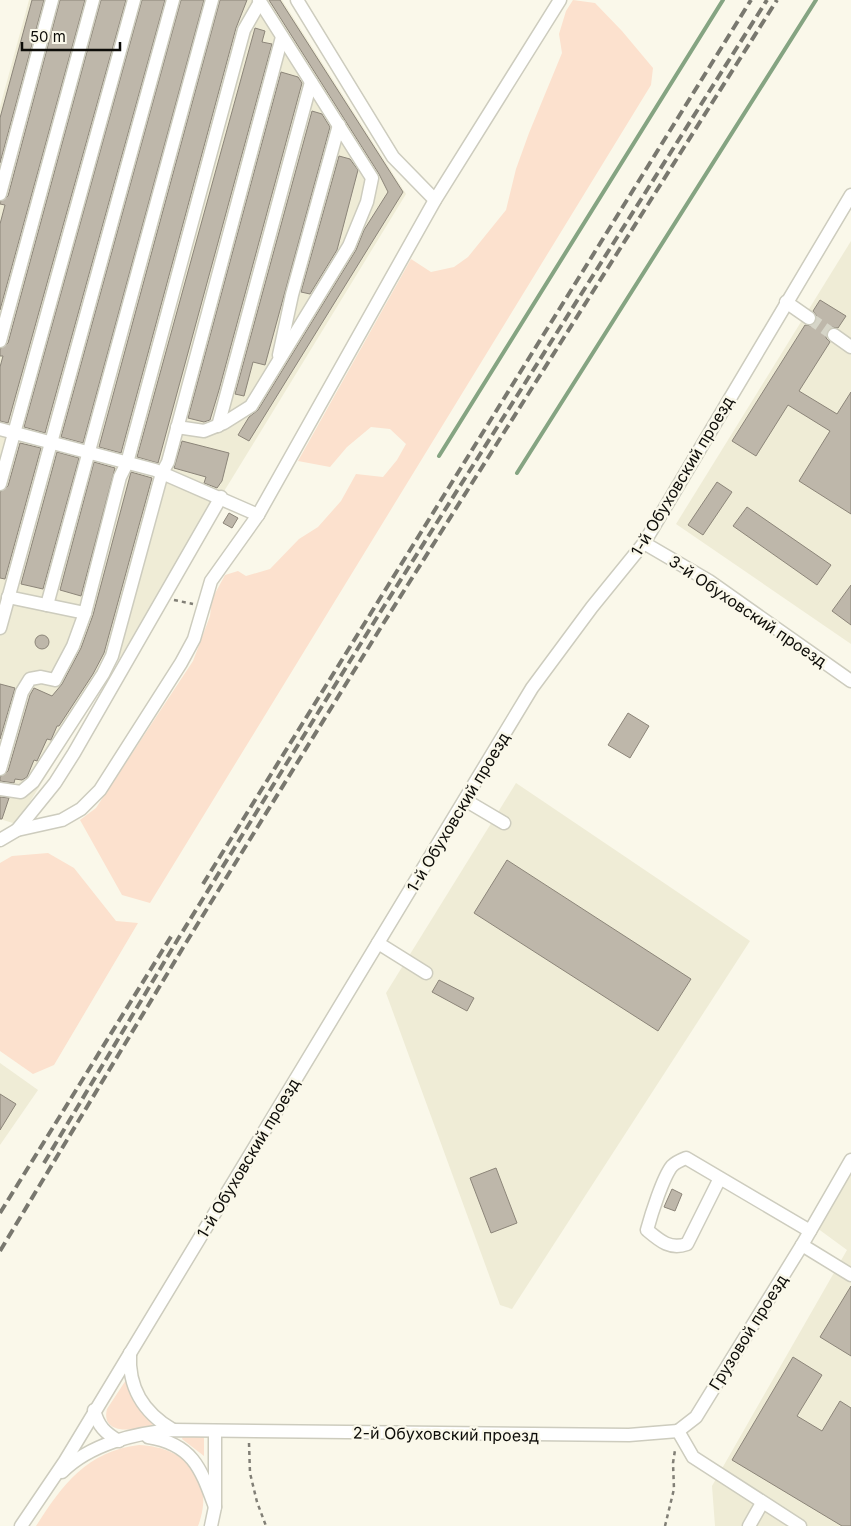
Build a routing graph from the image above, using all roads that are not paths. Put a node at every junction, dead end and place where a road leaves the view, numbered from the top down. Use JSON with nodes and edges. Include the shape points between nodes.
{"nodes":[{"id":1,"x":52,"y":0,"type":"edge"},
{"id":2,"x":93,"y":0,"type":"edge"},
{"id":3,"x":134,"y":0,"type":"edge"},
{"id":4,"x":173,"y":0,"type":"edge"},
{"id":5,"x":212,"y":0,"type":"edge"},
{"id":6,"x":297,"y":0,"type":"edge"},
{"id":7,"x":560,"y":0,"type":"edge"},
{"id":8,"x":259,"y":1,"type":"edge"},
{"id":9,"x":282,"y":37,"type":"junction"},
{"id":10,"x":311,"y":82,"type":"junction"},
{"id":11,"x":339,"y":126,"type":"junction"},
{"id":12,"x":0,"y":194,"type":"edge"},
{"id":13,"x":851,"y":195,"type":"edge"},
{"id":14,"x":435,"y":200,"type":"junction"},
{"id":15,"x":786,"y":302,"type":"junction"},
{"id":16,"x":809,"y":318,"type":"tunnel mouth"},
{"id":17,"x":834,"y":335,"type":"tunnel mouth"},
{"id":18,"x":0,"y":341,"type":"edge"},
{"id":19,"x":851,"y":347,"type":"edge"},
{"id":20,"x":276,"y":365,"type":"junction"},
{"id":21,"x":218,"y":426,"type":"junction"},
{"id":22,"x":177,"y":427,"type":"junction"},
{"id":23,"x":0,"y":429,"type":"edge"},
{"id":24,"x":14,"y":433,"type":"junction"},
{"id":25,"x":50,"y":443,"type":"junction"},
{"id":26,"x":90,"y":453,"type":"junction"},
{"id":27,"x":127,"y":463,"type":"junction"},
{"id":28,"x":162,"y":473,"type":"junction"},
{"id":29,"x":0,"y":484,"type":"edge"},
{"id":30,"x":221,"y":498,"type":"junction"},
{"id":31,"x":258,"y":515,"type":"junction"},
{"id":32,"x":644,"y":543,"type":"junction"},
{"id":33,"x":8,"y":597,"type":"junction"},
{"id":34,"x":47,"y":605,"type":"junction"},
{"id":35,"x":86,"y":613,"type":"junction"},
{"id":36,"x":0,"y":628,"type":"edge"},
{"id":37,"x":851,"y":681,"type":"edge"},
{"id":38,"x":0,"y":769,"type":"edge"},
{"id":39,"x":0,"y":790,"type":"edge"},
{"id":40,"x":465,"y":800,"type":"junction"},
{"id":41,"x":504,"y":823,"type":"dead end"},
{"id":42,"x":17,"y":830,"type":"junction"},
{"id":43,"x":0,"y":840,"type":"edge"},
{"id":44,"x":378,"y":943,"type":"junction"},
{"id":45,"x":426,"y":973,"type":"dead end"},
{"id":46,"x":851,"y":1160,"type":"edge"},
{"id":47,"x":720,"y":1178,"type":"junction"},
{"id":48,"x":811,"y":1229,"type":"junction"},
{"id":49,"x":802,"y":1245,"type":"junction"},
{"id":50,"x":851,"y":1275,"type":"edge"},
{"id":51,"x":130,"y":1352,"type":"junction"},
{"id":52,"x":94,"y":1410,"type":"junction"},
{"id":53,"x":173,"y":1430,"type":"junction"},
{"id":54,"x":678,"y":1431,"type":"junction"},
{"id":55,"x":215,"y":1432,"type":"junction"},
{"id":56,"x":124,"y":1439,"type":"junction"},
{"id":57,"x":50,"y":1485,"type":"junction"},
{"id":58,"x":762,"y":1503,"type":"junction"},
{"id":59,"x":215,"y":1507,"type":"junction"},
{"id":60,"x":21,"y":1526,"type":"edge"},
{"id":61,"x":211,"y":1526,"type":"edge"},
{"id":62,"x":749,"y":1526,"type":"edge"},
{"id":63,"x":800,"y":1526,"type":"edge"}],
"edges":[{"from":1,"to":12,"type":"street"},
{"from":2,"to":18,"type":"street"},
{"from":3,"to":24,"type":"street"},
{"from":4,"to":25,"type":"street"},
{"from":5,"to":26,"type":"street"},
{"from":6,"to":14,"type":"street","via":[[393,157]]},
{"from":7,"to":14,"type":"street"},
{"from":8,"to":9,"type":"street"},
{"from":8,"to":27,"type":"street","via":[[244,30]]},
{"from":9,"to":10,"type":"street"},
{"from":9,"to":22,"type":"street"},
{"from":10,"to":11,"type":"street"},
{"from":10,"to":21,"type":"street"},
{"from":11,"to":20,"type":"street"},
{"from":11,"to":20,"type":"street","via":[[372,178],[367,202],[349,246]]},
{"from":13,"to":15,"type":"street","name":"1-й Обуховский проезд"},
{"from":14,"to":31,"type":"street"},
{"from":15,"to":16,"type":"street"},
{"from":15,"to":32,"type":"street","name":"1-й Обуховский проезд"},
{"from":17,"to":19,"type":"street"},
{"from":20,"to":21,"type":"street","via":[[251,406]]},
{"from":21,"to":22,"type":"street","via":[[204,431]]},
{"from":22,"to":28,"type":"street"},
{"from":23,"to":24,"type":"street"},
{"from":24,"to":25,"type":"street"},
{"from":24,"to":29,"type":"street"},
{"from":25,"to":26,"type":"street"},
{"from":25,"to":33,"type":"street"},
{"from":26,"to":27,"type":"street"},
{"from":26,"to":34,"type":"street"},
{"from":27,"to":28,"type":"street"},
{"from":27,"to":35,"type":"street","via":[[120,477]]},
{"from":28,"to":30,"type":"street"},
{"from":28,"to":39,"type":"street","via":[[112,656],[104,674],[33,782],[22,792]]},
{"from":30,"to":31,"type":"street"},
{"from":30,"to":42,"type":"street","via":[[74,753],[55,783]]},
{"from":31,"to":42,"type":"street","via":[[211,580],[194,639],[100,790],[81,809],[62,820]]},
{"from":32,"to":37,"type":"street","name":"3-й Обуховский проезд","via":[[709,581]]},
{"from":32,"to":40,"type":"street","name":"1-й Обуховский проезд","via":[[532,688]]},
{"from":33,"to":34,"type":"street"},
{"from":33,"to":36,"type":"street"},
{"from":34,"to":35,"type":"street"},
{"from":35,"to":38,"type":"street","via":[[55,680],[41,676],[30,679],[22,692]]},
{"from":40,"to":41,"type":"street"},
{"from":40,"to":44,"type":"street","name":"1-й Обуховский проезд"},
{"from":42,"to":43,"type":"street"},
{"from":44,"to":45,"type":"street"},
{"from":44,"to":51,"type":"street","name":"1-й Обуховский проезд"},
{"from":46,"to":48,"type":"street","name":"Грузовой проезд"},
{"from":47,"to":47,"type":"street","via":[[687,1244],[678,1247],[666,1245],[647,1230],[672,1167],[680,1160],[686,1158]]},
{"from":47,"to":48,"type":"street"},
{"from":48,"to":49,"type":"street","name":"Грузовой проезд"},
{"from":49,"to":50,"type":"street"},
{"from":49,"to":54,"type":"street","name":"Грузовой проезд","via":[[696,1417]]},
{"from":51,"to":52,"type":"street","name":"1-й Обуховский проезд"},
{"from":51,"to":53,"type":"street","via":[[129,1368],[144,1407]]},
{"from":52,"to":56,"type":"street","via":[[102,1429]]},
{"from":52,"to":57,"type":"street","name":"1-й Обуховский проезд"},
{"from":53,"to":55,"type":"street","name":"2-й Обуховский проезд"},
{"from":53,"to":56,"type":"street","name":"2-й Обуховский проезд"},
{"from":54,"to":55,"type":"street","name":"2-й Обуховский проезд","via":[[629,1435]]},
{"from":54,"to":58,"type":"street","via":[[693,1458]]},
{"from":55,"to":59,"type":"street"},
{"from":56,"to":57,"type":"street","via":[[78,1459]]},
{"from":56,"to":59,"type":"street","via":[[159,1439],[184,1450],[202,1471]]},
{"from":57,"to":60,"type":"street"},
{"from":58,"to":62,"type":"street"},
{"from":58,"to":63,"type":"street"},
{"from":59,"to":61,"type":"street"}]}
